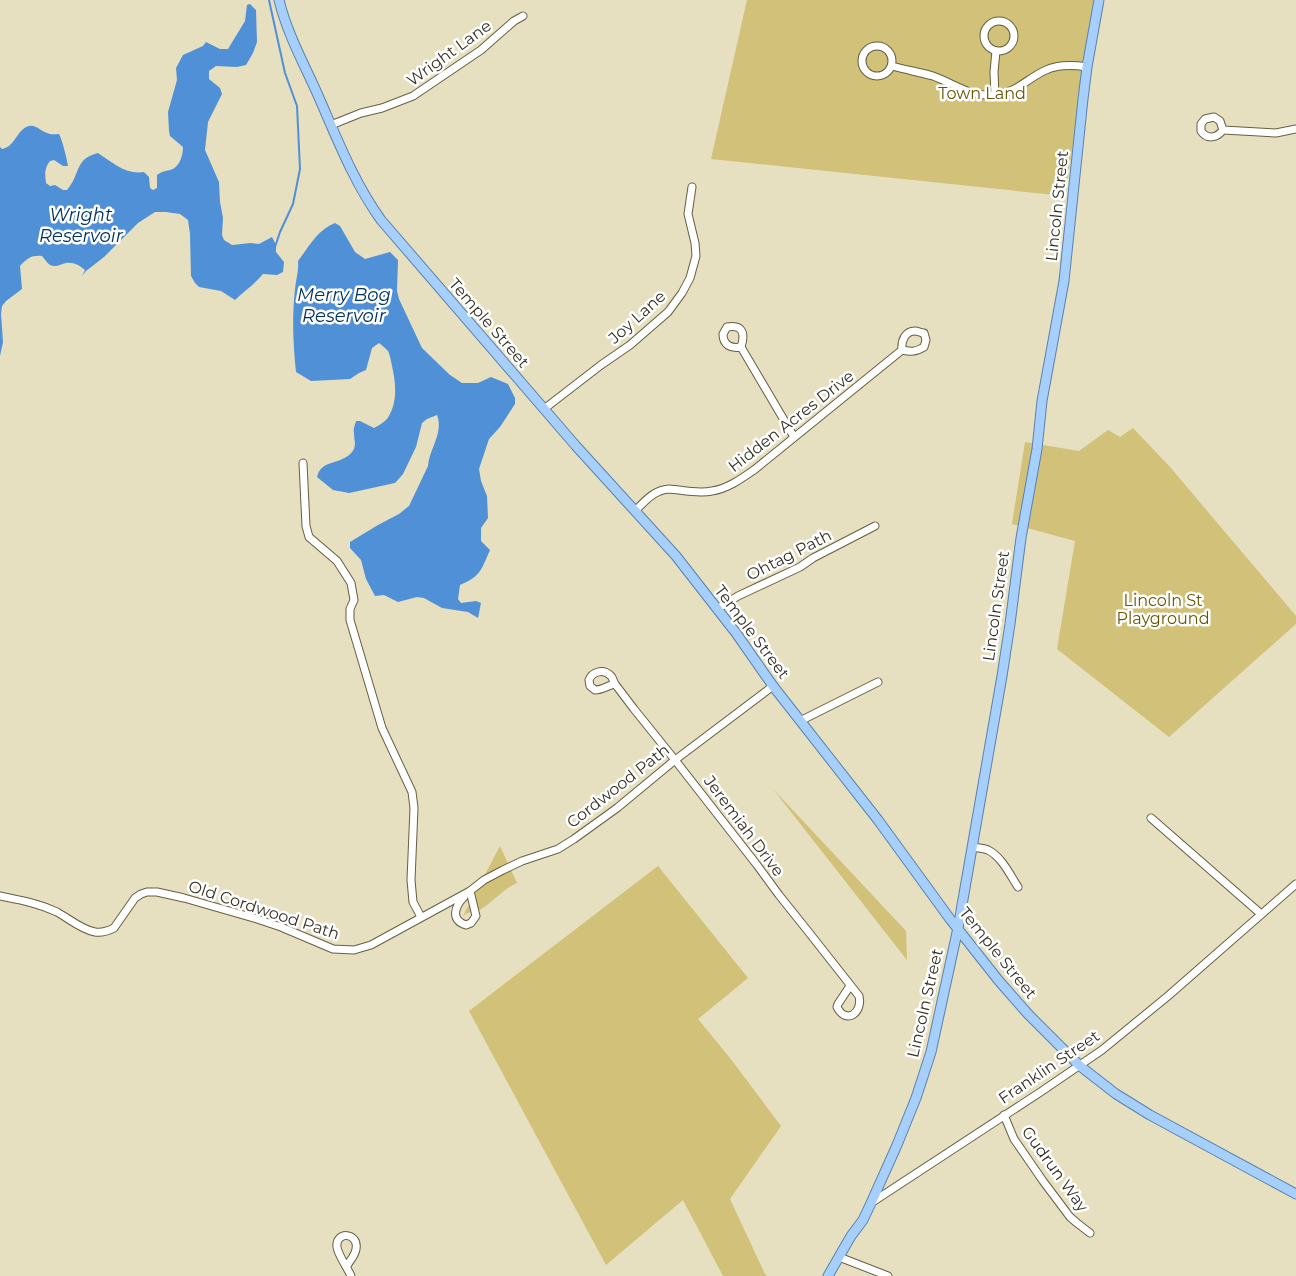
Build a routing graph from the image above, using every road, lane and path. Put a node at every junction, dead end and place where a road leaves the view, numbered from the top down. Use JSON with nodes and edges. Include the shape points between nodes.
{"nodes":[{"id":1,"x":279,"y":0,"type":"edge"},
{"id":2,"x":1099,"y":0,"type":"edge"},
{"id":3,"x":523,"y":16,"type":"dead end"},
{"id":4,"x":996,"y":51,"type":"junction"},
{"id":5,"x":892,"y":66,"type":"junction"},
{"id":6,"x":1087,"y":68,"type":"junction"},
{"id":7,"x":995,"y":95,"type":"junction"},
{"id":8,"x":331,"y":125,"type":"junction"},
{"id":9,"x":1296,"y":129,"type":"edge"},
{"id":10,"x":1223,"y":130,"type":"dead end"},
{"id":11,"x":692,"y":187,"type":"dead end"},
{"id":12,"x":740,"y":347,"type":"dead end"},
{"id":13,"x":902,"y":350,"type":"dead end"},
{"id":14,"x":544,"y":409,"type":"junction"},
{"id":15,"x":794,"y":437,"type":"junction"},
{"id":16,"x":303,"y":463,"type":"dead end"},
{"id":17,"x":635,"y":511,"type":"junction"},
{"id":18,"x":874,"y":526,"type":"dead end"},
{"id":19,"x":718,"y":609,"type":"junction"},
{"id":20,"x":878,"y":682,"type":"dead end"},
{"id":21,"x":615,"y":684,"type":"dead end"},
{"id":22,"x":773,"y":686,"type":"junction"},
{"id":23,"x":800,"y":721,"type":"junction"},
{"id":24,"x":676,"y":760,"type":"junction"},
{"id":25,"x":1151,"y":818,"type":"dead end"},
{"id":26,"x":972,"y":847,"type":"junction"},
{"id":27,"x":1296,"y":884,"type":"edge"},
{"id":28,"x":1018,"y":887,"type":"dead end"},
{"id":29,"x":470,"y":891,"type":"joint"},
{"id":30,"x":0,"y":896,"type":"edge"},
{"id":31,"x":1261,"y":914,"type":"junction"},
{"id":32,"x":421,"y":917,"type":"junction"},
{"id":33,"x":958,"y":928,"type":"junction"},
{"id":34,"x":850,"y":985,"type":"dead end"},
{"id":35,"x":1080,"y":1066,"type":"junction"},
{"id":36,"x":1004,"y":1115,"type":"junction"},
{"id":37,"x":1296,"y":1194,"type":"edge"},
{"id":38,"x":871,"y":1204,"type":"junction"},
{"id":39,"x":1090,"y":1233,"type":"dead end"},
{"id":40,"x":839,"y":1257,"type":"junction"},
{"id":41,"x":347,"y":1266,"type":"dead end"},
{"id":42,"x":351,"y":1276,"type":"edge"},
{"id":43,"x":828,"y":1276,"type":"edge"},
{"id":44,"x":888,"y":1276,"type":"edge"}],
"edges":[{"from":1,"to":8,"type":"main road","name":"Temple Street","via":[[289,32]]},
{"from":2,"to":6,"type":"main road","name":"Lincoln Street"},
{"from":3,"to":8,"type":"street","name":"Wright Lane","via":[[481,50],[413,96]]},
{"from":4,"to":4,"type":"street","via":[[1006,50],[1014,39],[1010,25],[1002,21],[988,26],[984,36],[987,46]]},
{"from":4,"to":7,"type":"street"},
{"from":5,"to":5,"type":"street","via":[[893,59],[885,48],[875,46],[863,56],[863,66],[874,76],[884,75]]},
{"from":5,"to":7,"type":"street","via":[[935,77],[973,93]]},
{"from":6,"to":7,"type":"street","via":[[1066,66],[1046,70],[1013,90]]},
{"from":6,"to":26,"type":"main road","name":"Lincoln Street","via":[[1064,281]]},
{"from":8,"to":14,"type":"main road","name":"Temple Street","via":[[369,204]]},
{"from":9,"to":10,"type":"street","via":[[1276,133]]},
{"from":11,"to":14,"type":"street","name":"Joy Lane","via":[[688,214],[696,256],[682,294],[668,312],[630,345]]},
{"from":12,"to":15,"type":"street"},
{"from":13,"to":15,"type":"street","name":"Hidden Acres Drive"},
{"from":14,"to":17,"type":"main road","name":"Temple Street"},
{"from":15,"to":17,"type":"street","name":"Hidden Acres Drive","via":[[754,470],[725,488],[702,492],[662,490],[648,497]]},
{"from":16,"to":32,"type":"street","via":[[306,526],[310,538],[337,561],[351,583],[354,600],[350,620],[382,728],[412,792],[411,880],[413,902]]},
{"from":17,"to":19,"type":"main road","name":"Temple Street"},
{"from":18,"to":19,"type":"street","name":"Ohtag Path"},
{"from":19,"to":22,"type":"main road","name":"Temple Street"},
{"from":20,"to":23,"type":"street"},
{"from":21,"to":24,"type":"street","name":"Jeremiah Drive"},
{"from":22,"to":23,"type":"main road","name":"Temple Street"},
{"from":22,"to":24,"type":"street","name":"Cordwood Path"},
{"from":23,"to":33,"type":"main road","name":"Temple Street"},
{"from":24,"to":29,"type":"street","name":"Cordwood Path","via":[[574,839],[558,849],[503,870]]},
{"from":24,"to":34,"type":"street","name":"Jeremiah Drive"},
{"from":25,"to":31,"type":"street"},
{"from":26,"to":28,"type":"street","via":[[987,850],[996,857]]},
{"from":26,"to":33,"type":"main road","name":"Lincoln Street"},
{"from":27,"to":31,"type":"street","name":"Franklin Street"},
{"from":29,"to":32,"type":"street","name":"Old Cordwood Path"},
{"from":30,"to":32,"type":"street","name":"Old Cordwood Path","via":[[41,905],[96,933],[114,928],[141,894],[158,892],[257,919],[333,949],[345,950],[364,948]]},
{"from":31,"to":35,"type":"street","name":"Franklin Street","via":[[1168,996]]},
{"from":33,"to":35,"type":"main road","name":"Temple Street","via":[[990,971]]},
{"from":33,"to":38,"type":"main road","name":"Lincoln Street","via":[[922,1080]]},
{"from":35,"to":36,"type":"street","name":"Franklin Street"},
{"from":35,"to":37,"type":"main road","name":"Temple Street","via":[[1138,1108]]},
{"from":36,"to":38,"type":"street","name":"Franklin Street"},
{"from":36,"to":39,"type":"street","name":"Gudrun Way","via":[[1014,1139],[1043,1181],[1070,1217]]},
{"from":38,"to":40,"type":"main road","name":"Franklin Street"},
{"from":40,"to":43,"type":"main road","name":"Franklin Street"},
{"from":40,"to":44,"type":"street"},
{"from":41,"to":42,"type":"street"}]}
